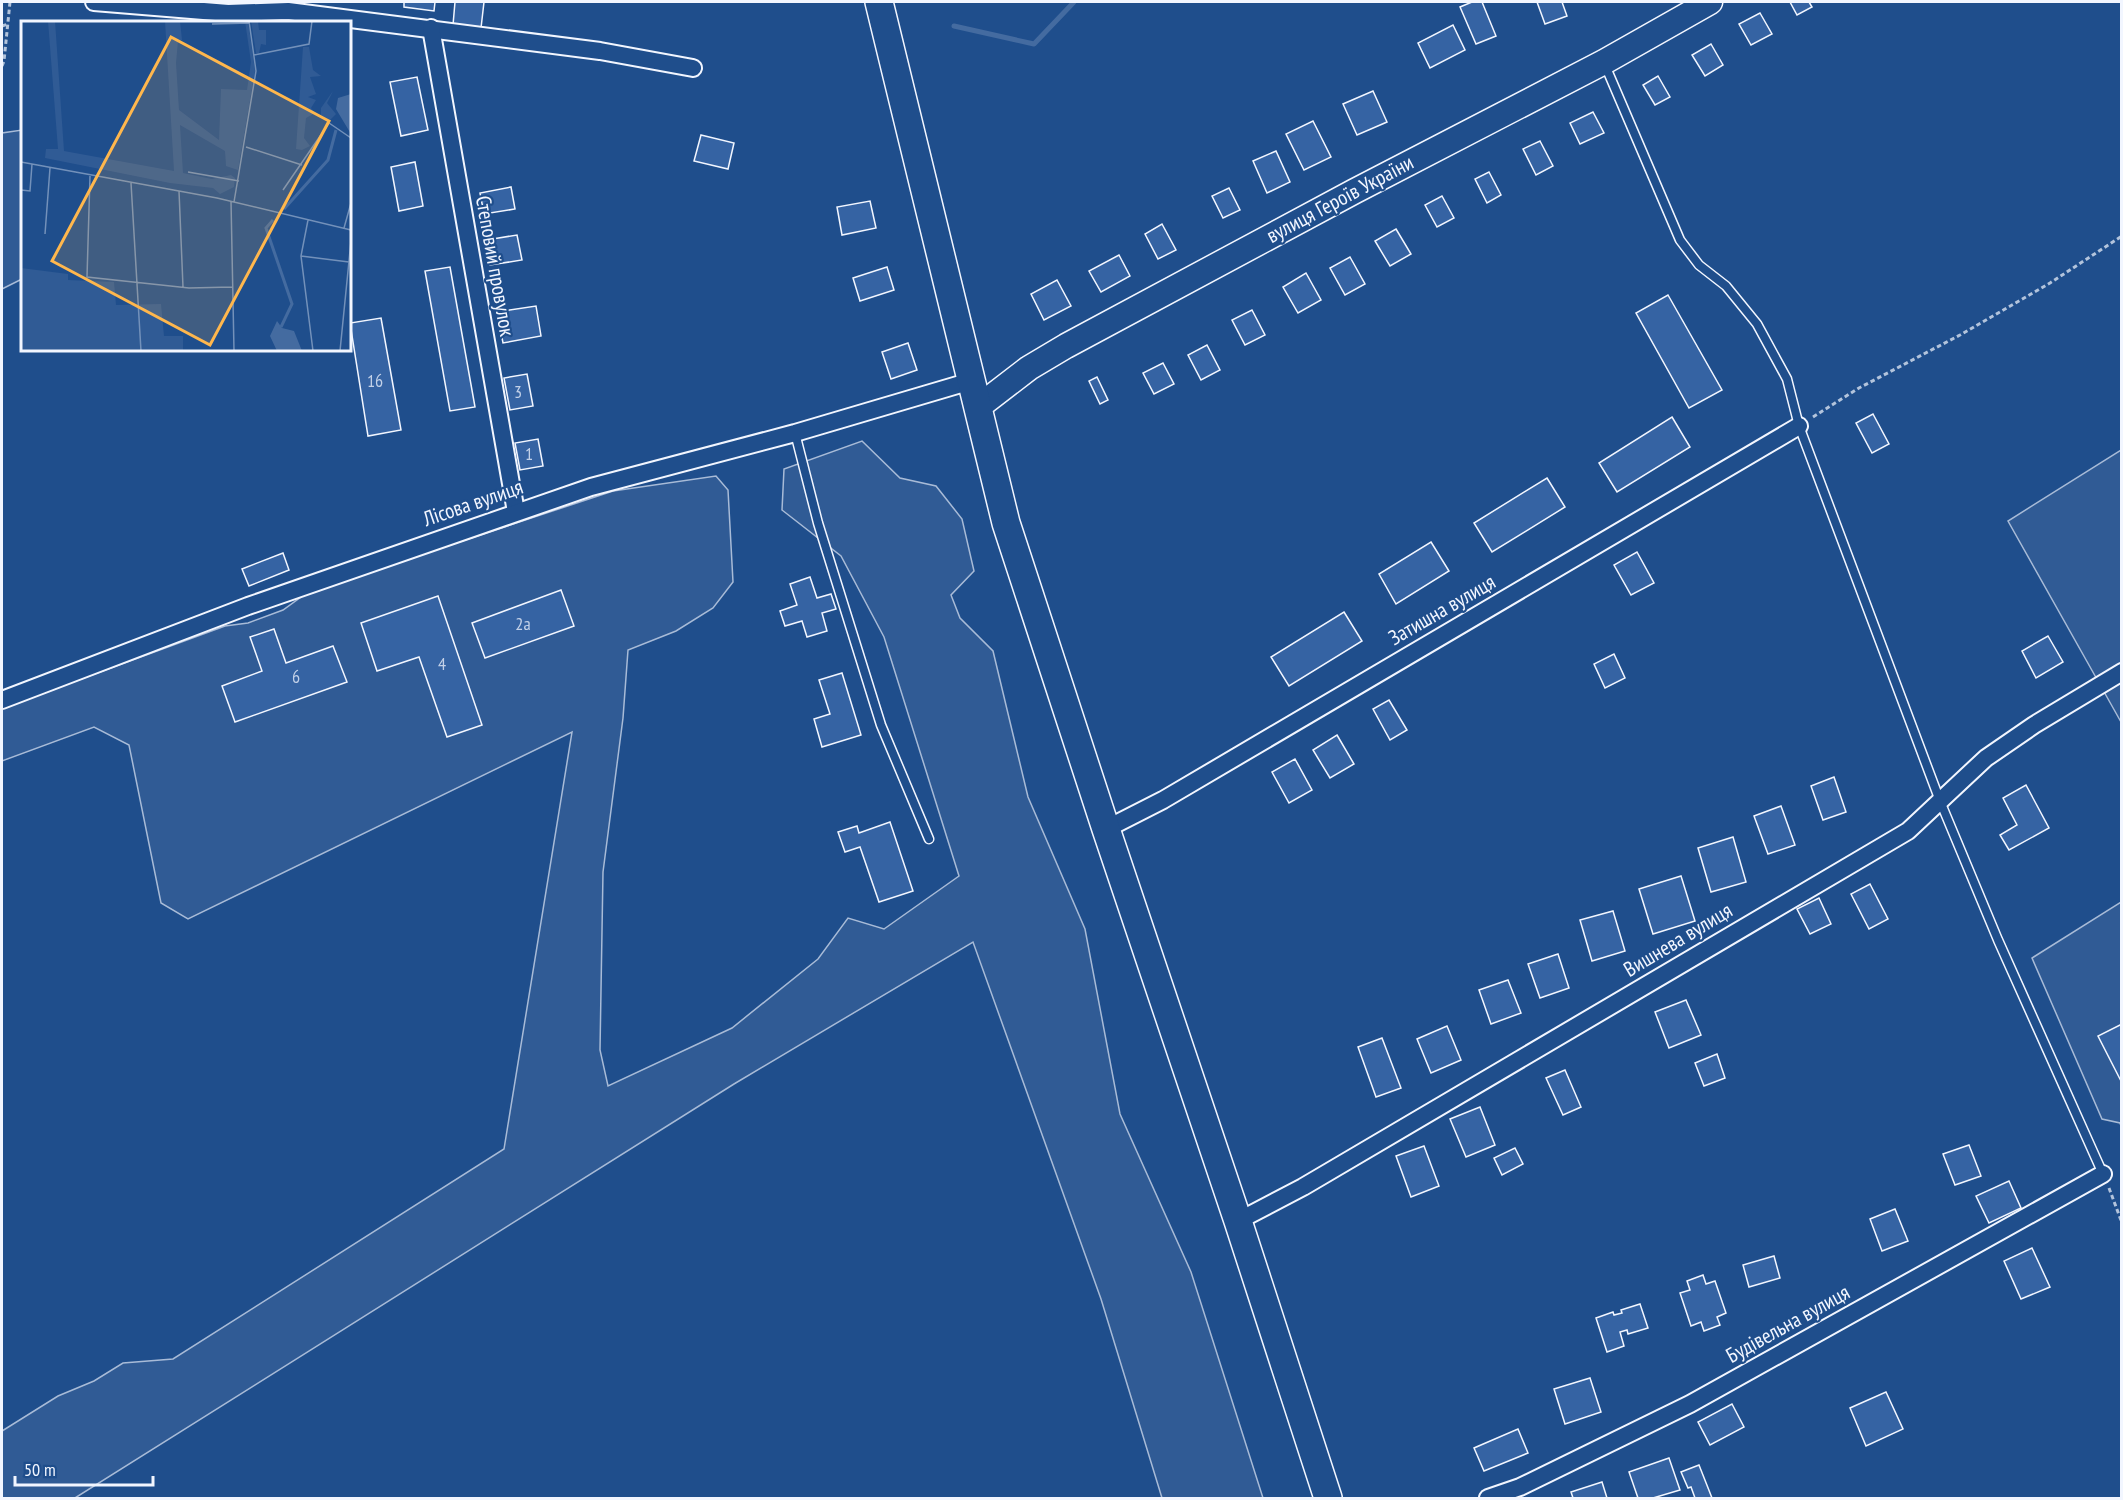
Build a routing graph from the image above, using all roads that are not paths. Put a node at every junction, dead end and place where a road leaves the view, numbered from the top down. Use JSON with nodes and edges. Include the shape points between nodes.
{"nodes":[{"id":1,"x":94,"y":2,"type":"edge"},
{"id":2,"x":879,"y":2,"type":"edge"},
{"id":3,"x":1710,"y":2,"type":"edge"},
{"id":4,"x":431,"y":28,"type":"junction"},
{"id":5,"x":1604,"y":62,"type":"junction"},
{"id":6,"x":693,"y":68,"type":"dead end"},
{"id":7,"x":971,"y":381,"type":"junction"},
{"id":8,"x":977,"y":408,"type":"junction"},
{"id":9,"x":1799,"y":426,"type":"junction"},
{"id":10,"x":795,"y":433,"type":"junction"},
{"id":11,"x":516,"y":512,"type":"junction"},
{"id":12,"x":2121,"y":672,"type":"edge"},
{"id":13,"x":2,"y":700,"type":"edge"},
{"id":14,"x":1940,"y":801,"type":"junction"},
{"id":15,"x":1106,"y":829,"type":"junction"},
{"id":16,"x":929,"y":839,"type":"dead end"},
{"id":17,"x":2103,"y":1174,"type":"joint"},
{"id":18,"x":1238,"y":1221,"type":"junction"},
{"id":19,"x":1328,"y":1498,"type":"edge"},
{"id":20,"x":1488,"y":1498,"type":"edge"}],
"edges":[{"from":1,"to":4,"type":"street","via":[[228,14],[288,10]]},
{"from":2,"to":7,"type":"main road"},
{"from":3,"to":5,"type":"street","name":"вулиця Героїв України"},
{"from":4,"to":6,"type":"street"},
{"from":4,"to":11,"type":"street","name":"Степовий провулок"},
{"from":5,"to":8,"type":"street","name":"вулиця Героїв України","via":[[1066,346],[1029,368]]},
{"from":5,"to":9,"type":"lane","via":[[1680,240],[1757,324],[1787,379]]},
{"from":7,"to":8,"type":"main road"},
{"from":7,"to":10,"type":"street","name":"Лісова вулиця"},
{"from":8,"to":15,"type":"main road","via":[[1006,523]]},
{"from":9,"to":14,"type":"lane"},
{"from":9,"to":15,"type":"street","name":"Затишна вулиця","via":[[1173,794]]},
{"from":10,"to":11,"type":"street","name":"Лісова вулиця","via":[[591,487]]},
{"from":10,"to":16,"type":"lane","via":[[818,523],[881,725]]},
{"from":11,"to":13,"type":"street","name":"Лісова вулиця","via":[[248,606]]},
{"from":12,"to":14,"type":"street","name":"Вишнева вулиця","via":[[1986,758]]},
{"from":14,"to":17,"type":"lane"},
{"from":14,"to":18,"type":"street","name":"Вишнева вулиця","via":[[1908,831],[1303,1187]]},
{"from":15,"to":18,"type":"main road"},
{"from":17,"to":20,"type":"street","name":"Будівельна вулиця","via":[[1690,1404],[1520,1487]]},
{"from":18,"to":19,"type":"main road"}]}
